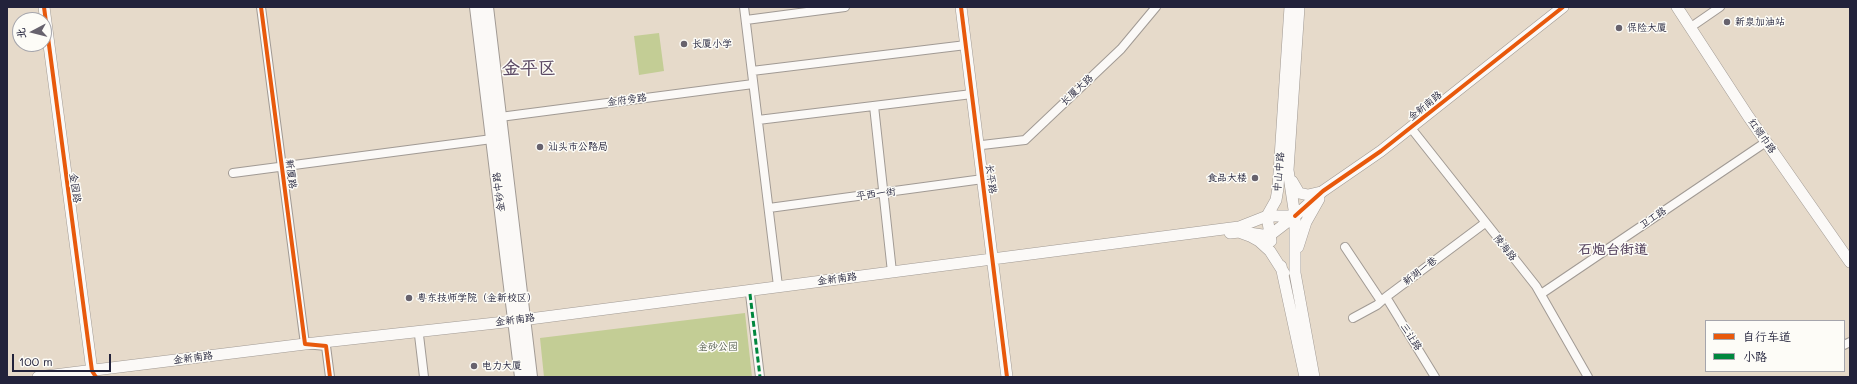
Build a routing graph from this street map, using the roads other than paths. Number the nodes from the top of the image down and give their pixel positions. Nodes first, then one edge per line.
1 (44, 7) edge
2 (261, 7) edge
3 (476, 7) edge
4 (487, 7) edge
5 (744, 7) edge
6 (845, 7) edge
7 (961, 7) edge
8 (965, 7) edge
9 (1156, 7) edge
10 (1290, 7) edge
11 (1299, 7) edge
12 (1564, 7) edge
13 (1677, 7) edge
14 (1720, 7) edge
15 (746, 20) junction
16 (1691, 27) junction
17 (966, 45) junction
18 (752, 71) junction
19 (753, 84) junction
20 (972, 94) junction
21 (874, 106) junction
22 (500, 117) junction
23 (758, 120) junction
24 (1411, 128) junction
25 (492, 139) junction
26 (1766, 142) junction
27 (982, 145) junction
28 (282, 167) junction
29 (1288, 170) junction
30 (233, 173) dead end
31 (983, 179) junction
32 (1278, 188) junction
33 (1323, 191) junction
34 (883, 193) junction
35 (769, 208) junction
36 (1267, 216) junction
37 (1295, 216) junction
38 (1485, 223) junction
39 (1239, 229) junction
40 (1269, 236) junction
41 (1345, 247) dead end
42 (995, 261) junction
43 (1850, 262) edge
44 (892, 272) junction
45 (1289, 273) junction
46 (778, 286) junction
47 (750, 294) junction
48 (1541, 294) junction
49 (1384, 299) junction
50 (1353, 318) dead end
51 (519, 322) junction
52 (419, 335) junction
53 (305, 344) junction
54 (326, 346) junction
55 (94, 374) edge
56 (38, 377) edge
57 (78, 377) edge
58 (330, 377) edge
59 (424, 377) edge
60 (522, 377) edge
61 (531, 377) edge
62 (760, 377) edge
63 (1008, 377) edge
64 (1305, 377) edge
65 (1314, 377) edge
66 (1435, 377) edge
67 (1588, 377) edge

1 - 55 main road, 金园路
2 - 28 street, 新厦路
3 - 25 main road, 金砂中路
4 - 22 main road, 金砂中路
5 - 15 street
6 - 15 street
7 - 17 main road, 长平路
8 - 27 main road, 长平路
9 - 27 street, 长厦大路
10 - 32 main road, 中山中路
11 - 29 main road, 中山中路
12 - 24 main road, 金新南路
13 - 16 main road, 红领巾路
14 - 16 street
15 - 18 street
16 - 26 main road, 红领巾路
17 - 18 street
17 - 20 main road, 长平路
18 - 19 street
19 - 22 street, 金府旁路
19 - 23 street
20 - 21 street
20 - 31 main road, 长平路
21 - 23 street
21 - 34 street
22 - 51 main road, 金砂中路
23 - 35 street
24 - 33 main road, 金新南路
24 - 38 street, 陵海路
25 - 28 street
25 - 51 main road, 金砂中路
26 - 43 main road, 红领巾路
26 - 48 street, 卫工路
27 - 42 main road, 长平路
28 - 30 street
28 - 53 street, 新厦路
29 - 33 main road
29 - 37 main road, 中山中路
31 - 34 street, 平西一街
31 - 42 main road, 长平路
32 - 36 main road, 中山中路
32 - 39 main road
33 - 37 main road, 金新南路
33 - 45 main road
34 - 35 street, 平西一街
34 - 44 street
35 - 46 street
36 - 37 main road, 金新南路
36 - 39 main road, 金新南路
36 - 40 main road, 中山中路
37 - 40 main road
37 - 45 main road, 中山中路
38 - 48 street, 陵海路
38 - 49 street, 新湖一巷
39 - 40 main road
39 - 42 main road, 金新南路
39 - 45 main road
40 - 45 main road, 中山中路
41 - 49 street, 三让路
42 - 44 main road, 金新南路
42 - 47 main road, 金新南路
42 - 63 main road, 长平路
44 - 46 main road, 金新南路
45 - 64 main road, 中山中路
45 - 65 main road, 中山中路
46 - 51 main road, 金新南路
47 - 51 main road, 金新南路
47 - 62 street
48 - 67 street, 陵海路
49 - 50 street, 新湖一巷
49 - 66 street, 三让路
51 - 52 main road, 金新南路
51 - 53 main road, 金新南路
51 - 60 main road, 金砂中路
51 - 61 main road, 金砂中路
52 - 54 main road, 金新南路
52 - 59 street
53 - 54 street
53 - 55 main road, 金新南路
54 - 55 main road, 金新南路
54 - 58 street
55 - 56 main road, 金新南路
55 - 57 main road, 金新南路

